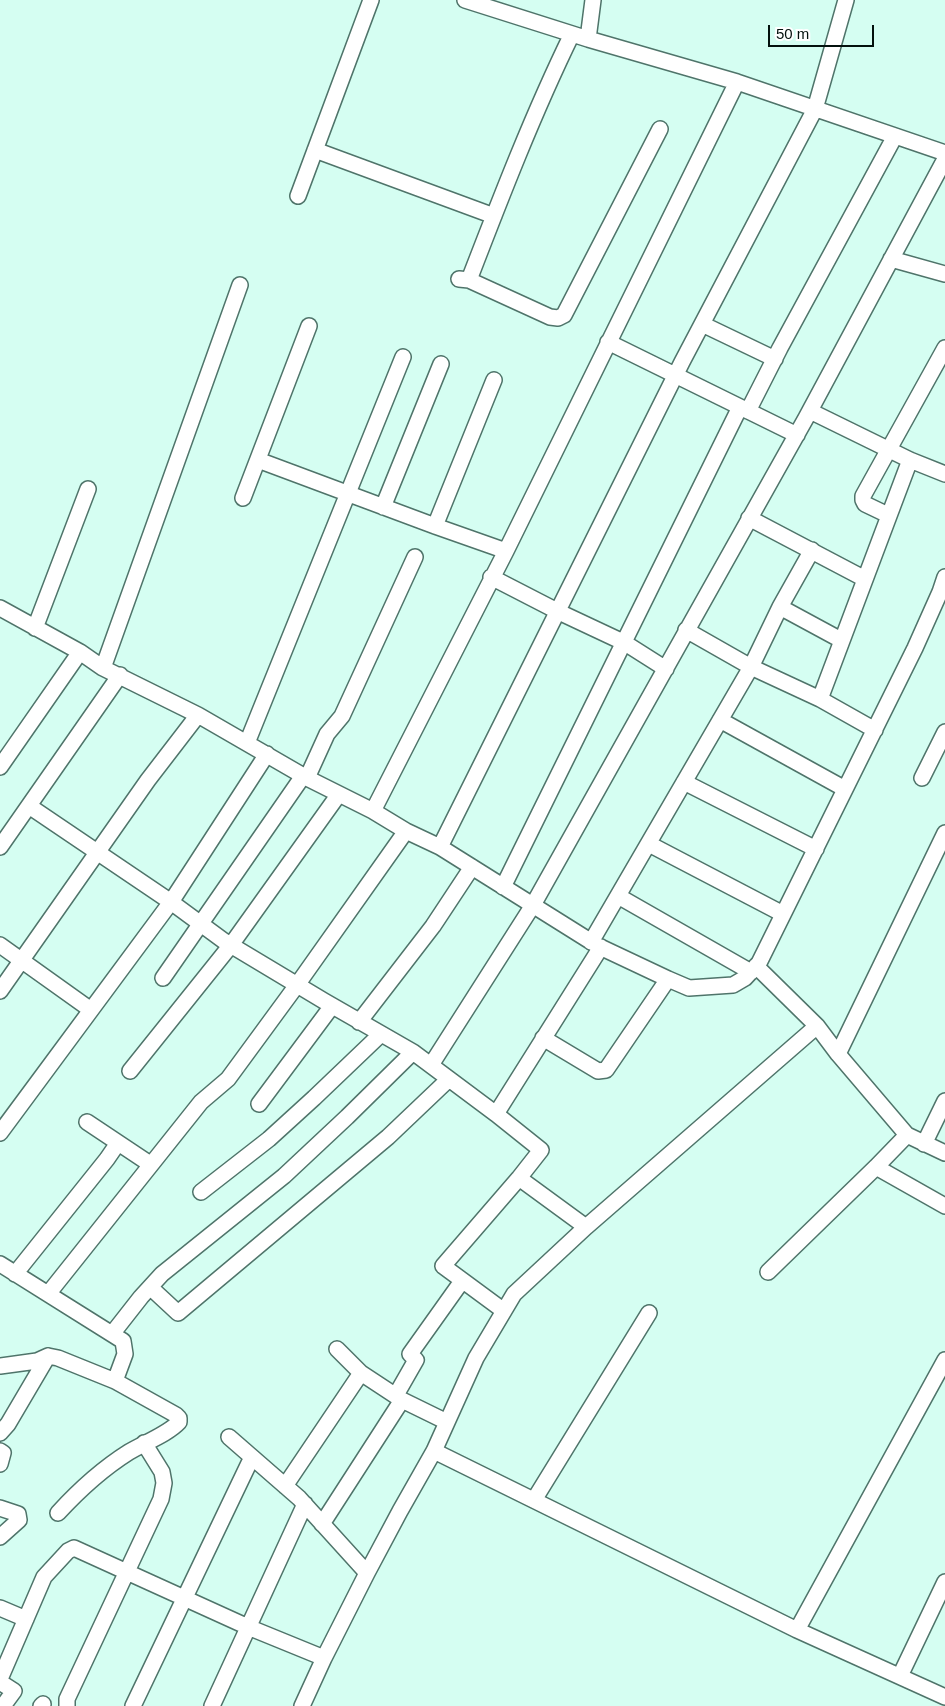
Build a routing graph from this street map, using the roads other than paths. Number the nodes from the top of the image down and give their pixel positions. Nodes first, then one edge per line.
1 (371, 0) edge
2 (465, 0) edge
3 (594, 0) edge
4 (846, 0) edge
5 (572, 34) junction
6 (588, 39) junction
7 (737, 82) junction
8 (815, 109) junction
9 (660, 129) dead end
10 (895, 136) junction
11 (315, 150) junction
12 (945, 152) edge
13 (945, 159) edge
14 (298, 196) dead end
15 (494, 216) junction
16 (892, 259) junction
17 (945, 274) edge
18 (240, 285) dead end
19 (702, 324) junction
20 (309, 326) dead end
21 (608, 342) junction
22 (945, 348) edge
23 (403, 357) dead end
24 (775, 359) junction
25 (441, 364) dead end
26 (675, 375) junction
27 (494, 380) dead end
28 (744, 409) junction
29 (810, 412) junction
30 (797, 435) junction
31 (888, 449) junction
32 (258, 460) junction
33 (910, 460) junction
34 (945, 474) edge
35 (88, 489) dead end
36 (348, 494) junction
37 (243, 498) dead end
38 (383, 507) junction
39 (888, 515) junction
40 (750, 518) junction
41 (435, 526) junction
42 (812, 550) junction
43 (506, 551) junction
44 (415, 557) dead end
45 (491, 577) junction
46 (945, 577) edge
47 (865, 579) junction
48 (943, 593) edge
49 (780, 607) junction
50 (0, 608) edge
51 (558, 612) junction
52 (35, 628) junction
53 (686, 630) junction
54 (841, 640) junction
55 (625, 643) junction
56 (80, 652) junction
57 (751, 666) junction
58 (103, 668) junction
59 (666, 669) junction
60 (120, 675) junction
61 (820, 699) junction
62 (198, 715) junction
63 (720, 720) junction
64 (875, 730) junction
65 (945, 732) edge
66 (247, 743) junction
67 (267, 754) junction
68 (0, 767) edge
69 (305, 777) junction
70 (922, 778) dead end
71 (684, 782) junction
72 (845, 789) junction
73 (339, 794) junction
74 (29, 806) junction
75 (373, 811) junction
76 (406, 831) junction
77 (945, 833) edge
78 (649, 844) junction
79 (0, 847) edge
80 (440, 847) junction
81 (816, 849) junction
82 (97, 852) junction
83 (472, 867) junction
84 (503, 887) junction
85 (618, 896) junction
86 (171, 902) junction
87 (532, 905) junction
88 (783, 914) junction
89 (201, 924) junction
90 (0, 945) edge
91 (231, 945) junction
92 (596, 945) junction
93 (22, 960) junction
94 (754, 969) junction
95 (163, 978) dead end
96 (668, 979) junction
97 (297, 985) junction
98 (0, 991) edge
99 (332, 1006) junction
100 (91, 1010) junction
101 (359, 1022) junction
102 (817, 1026) junction
103 (381, 1034) junction
104 (543, 1038) junction
105 (413, 1052) junction
106 (838, 1054) junction
107 (431, 1065) junction
108 (130, 1071) dead end
109 (449, 1080) junction
110 (945, 1101) edge
111 (259, 1104) dead end
112 (496, 1114) junction
113 (87, 1122) dead end
114 (0, 1133) edge
115 (907, 1135) junction
116 (118, 1142) junction
117 (924, 1144) junction
118 (945, 1153) edge
119 (150, 1164) junction
120 (876, 1167) junction
121 (519, 1178) junction
122 (201, 1192) dead end
123 (945, 1206) edge
124 (586, 1227) junction
125 (0, 1264) edge
126 (768, 1272) dead end
127 (15, 1274) junction
128 (462, 1280) junction
129 (150, 1287) junction
130 (48, 1294) junction
131 (504, 1311) junction
132 (649, 1313) dead end
133 (112, 1334) junction
134 (337, 1349) dead end
135 (48, 1356) junction
136 (945, 1360) edge
137 (0, 1366) edge
138 (361, 1373) junction
139 (115, 1381) junction
140 (399, 1397) junction
141 (447, 1422) junction
142 (0, 1433) edge
143 (229, 1437) dead end
144 (144, 1443) junction
145 (0, 1451) edge
146 (434, 1451) junction
147 (252, 1457) junction
148 (0, 1464) edge
149 (285, 1486) junction
150 (534, 1500) junction
151 (305, 1504) junction
152 (0, 1508) edge
153 (58, 1513) dead end
154 (322, 1524) junction
155 (0, 1536) edge
156 (127, 1572) junction
157 (367, 1573) junction
158 (945, 1582) edge
159 (184, 1598) junction
160 (0, 1608) edge
161 (26, 1619) junction
162 (248, 1627) junction
163 (797, 1630) junction
164 (324, 1658) junction
165 (900, 1676) junction
166 (0, 1681) edge
167 (945, 1697) edge
168 (3, 1706) edge
169 (68, 1706) edge
170 (134, 1706) edge
171 (212, 1706) edge
172 (302, 1706) edge

1 - 11 street
2 - 5 street
3 - 6 street
4 - 8 street
5 - 6 street
5 - 15 street
6 - 7 street
7 - 8 street
7 - 21 street
8 - 10 street
8 - 19 street
9 - 15 street
10 - 12 street
10 - 24 street
11 - 14 street
11 - 15 street
13 - 16 street
16 - 17 street
16 - 29 street
18 - 58 street
19 - 24 street
19 - 26 street
20 - 32 street
21 - 26 street
21 - 43 street
22 - 31 street
23 - 36 street
24 - 28 street
25 - 38 street
26 - 28 street
26 - 51 street
27 - 41 street
28 - 30 street
28 - 55 street
29 - 30 street
29 - 31 street
30 - 40 street
31 - 33 street
31 - 39 street
32 - 36 street
32 - 37 street
33 - 34 street
33 - 39 street
35 - 52 street
36 - 38 street
36 - 66 street
38 - 41 street
39 - 47 street
40 - 42 street
40 - 53 street
41 - 43 street
42 - 47 street
42 - 49 street
43 - 45 street
44 - 69 street
45 - 51 street
45 - 75 street
46 - 48 street
47 - 54 street
48 - 64 street
49 - 54 street
49 - 57 street
50 - 52 street
51 - 55 street
51 - 80 street
52 - 56 street
53 - 57 street
53 - 59 street
54 - 61 street
55 - 59 street
55 - 84 street
56 - 58 street
56 - 68 street
57 - 61 street
57 - 63 street
58 - 60 street
59 - 87 street
60 - 62 street
60 - 74 street
61 - 64 street
62 - 66 street
62 - 82 street
63 - 71 street
63 - 72 street
64 - 72 street
65 - 70 street
66 - 67 street
67 - 69 street
67 - 86 street
69 - 73 street
69 - 89 street
71 - 78 street
71 - 81 street
72 - 81 street
73 - 75 street
73 - 91 street
74 - 79 street
74 - 82 street
75 - 76 street
76 - 80 street
76 - 97 street
77 - 106 street
78 - 85 street
78 - 88 street
80 - 83 street
81 - 88 street
82 - 86 street
82 - 93 street
83 - 84 street
83 - 101 street
84 - 87 street
85 - 92 street
85 - 94 street
86 - 89 street
86 - 100 street
87 - 92 street
87 - 107 street
88 - 94 street
89 - 91 street
89 - 95 street
90 - 93 street
91 - 97 street
91 - 108 street
92 - 96 street
92 - 104 street
93 - 98 street
93 - 100 street
94 - 96 street
94 - 102 street
96 - 104 street
97 - 99 street
97 - 119 street
99 - 101 street
99 - 111 street
100 - 114 street
101 - 103 street
102 - 106 street
102 - 124 street
103 - 105 street
103 - 122 street
104 - 112 street
105 - 107 street
105 - 129 street
106 - 115 street
107 - 109 street
109 - 112 street
109 - 129 street
110 - 117 street
112 - 121 street
113 - 116 street
115 - 117 street
115 - 120 street
116 - 119 street
116 - 127 street
117 - 118 street
119 - 130 street
120 - 123 street
120 - 126 street
121 - 124 street
121 - 128 street
124 - 131 street
125 - 127 street
127 - 130 street
128 - 131 street
128 - 140 street
129 - 133 street
130 - 133 street
131 - 141 street
132 - 150 street
133 - 139 street
134 - 138 street
135 - 137 street
135 - 139 street
135 - 142 street
136 - 163 street
138 - 140 street
138 - 149 street
139 - 144 street
140 - 141 street
140 - 154 street
141 - 146 street
143 - 147 street
144 - 153 street
144 - 156 street
145 - 148 street
146 - 150 street
146 - 157 street
147 - 149 street
147 - 159 street
149 - 151 street
150 - 163 street
151 - 154 street
151 - 162 street
152 - 155 street
154 - 157 street
156 - 159 street
156 - 161 street
156 - 169 street
157 - 164 street
158 - 165 street
159 - 162 street
159 - 170 street
160 - 161 street
161 - 166 street
162 - 164 street
162 - 171 street
163 - 165 street
164 - 172 street
165 - 167 street
166 - 168 street

